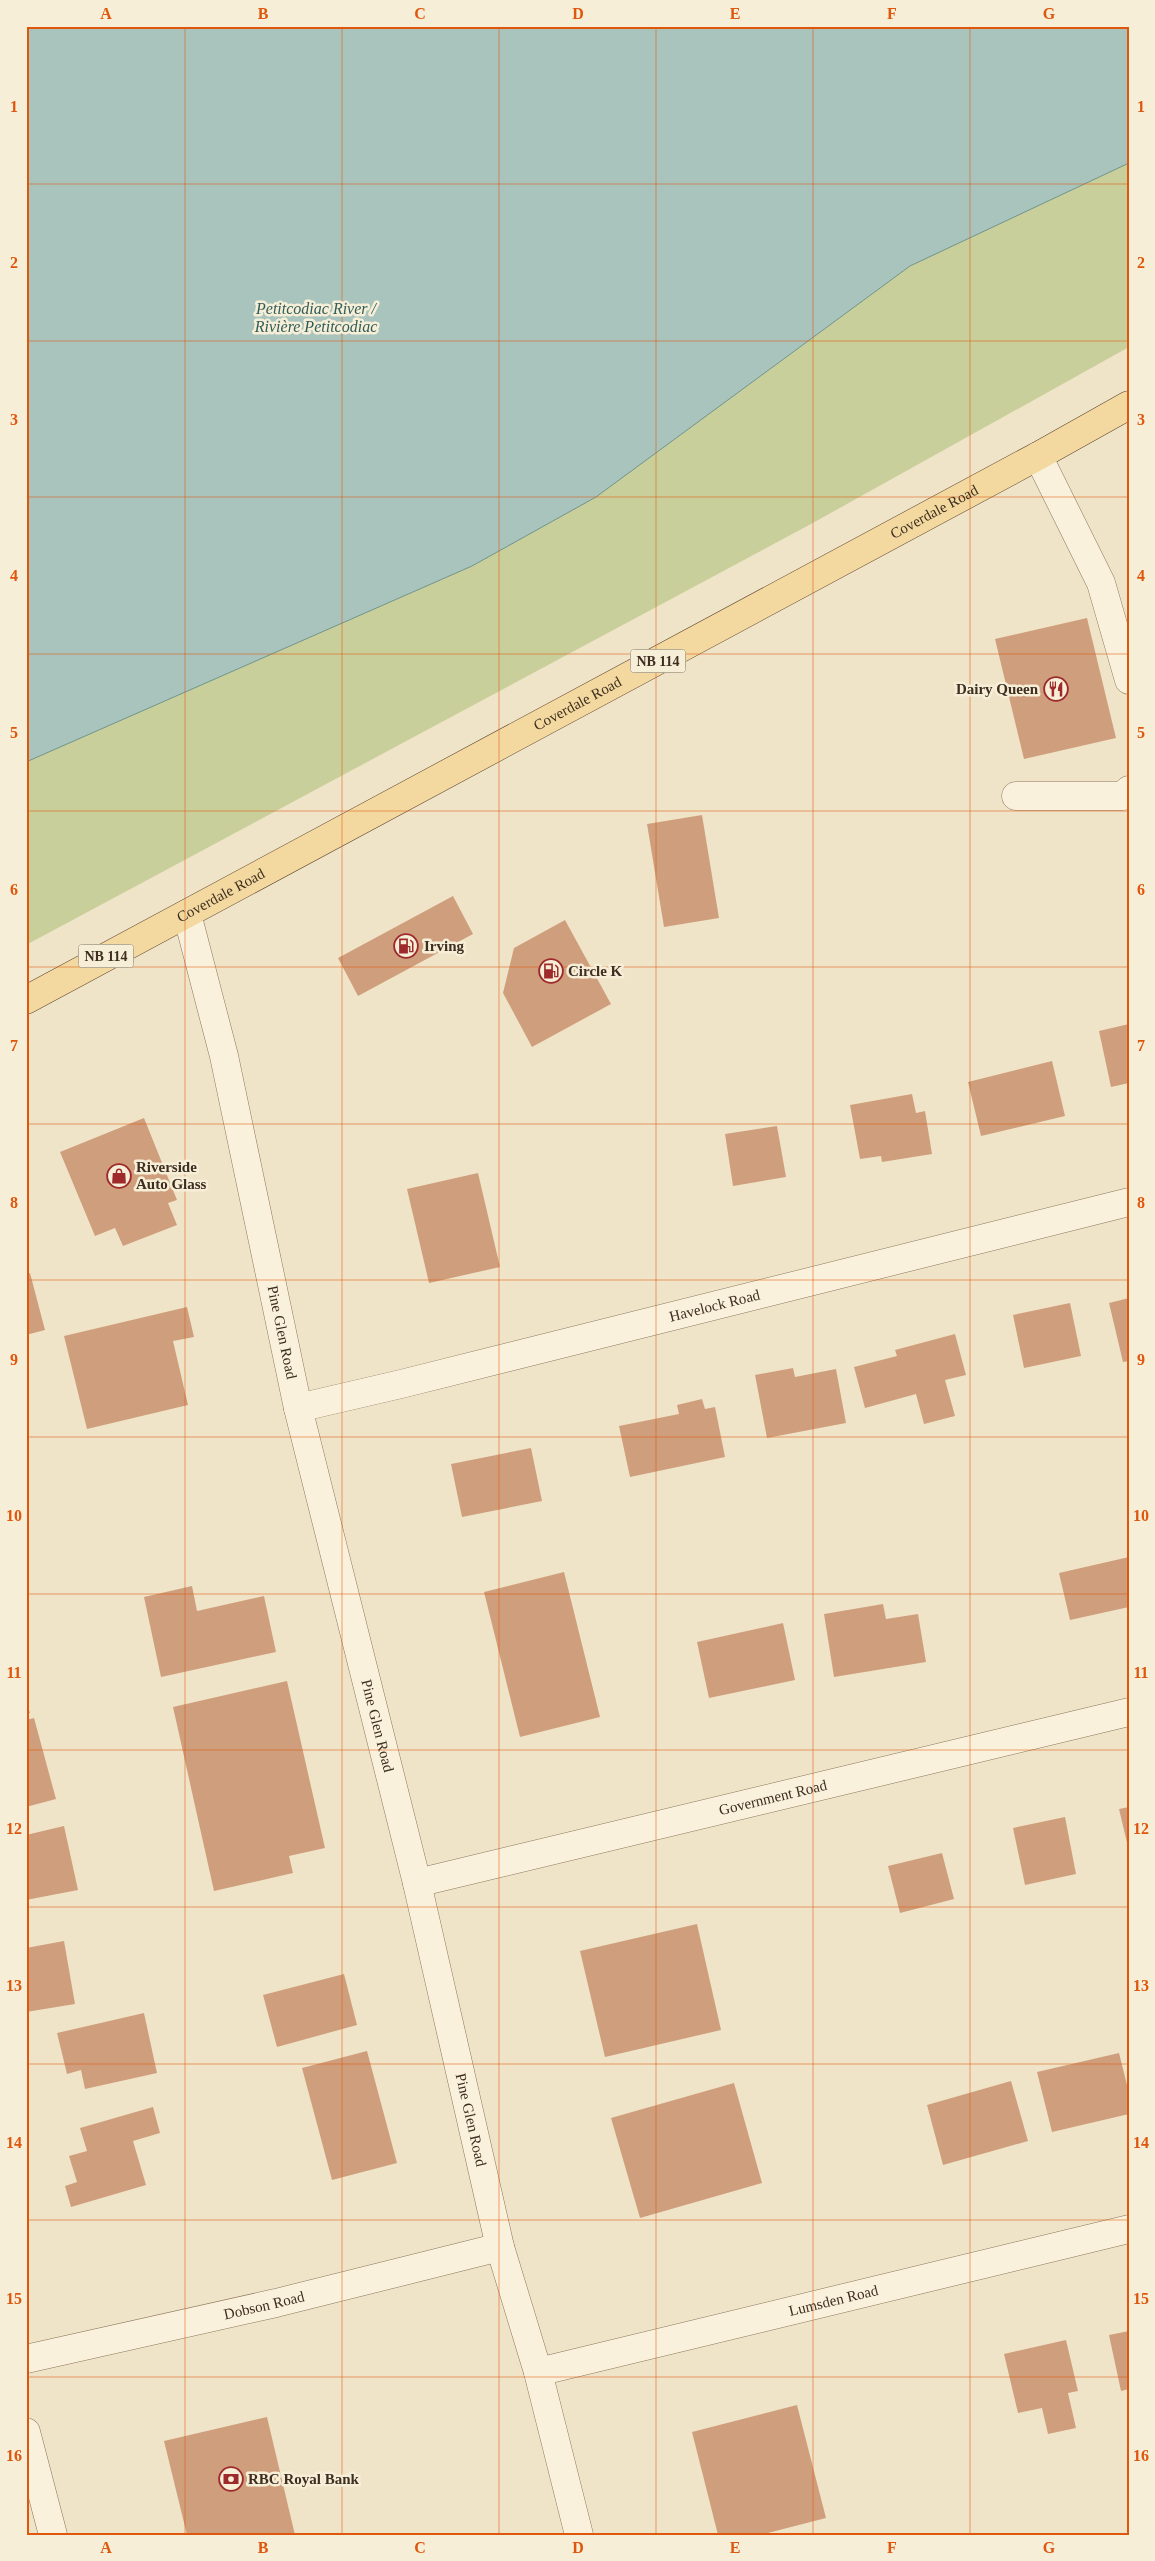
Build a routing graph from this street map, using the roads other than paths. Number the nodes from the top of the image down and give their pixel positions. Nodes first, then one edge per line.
1 (1129, 405) edge
2 (1038, 456) junction
3 (1129, 680) edge
4 (1129, 790) edge
5 (1016, 796) dead end
6 (187, 914) junction
7 (26, 1000) edge
8 (1129, 1202) edge
9 (298, 1408) junction
10 (1129, 1712) edge
11 (417, 1883) junction
12 (1129, 2230) edge
13 (500, 2247) junction
14 (26, 2359) edge
15 (538, 2372) junction
16 (26, 2432) edge
17 (52, 2535) edge
18 (579, 2535) edge

1 - 2 main road, Coverdale Road / NB 114
2 - 3 street
2 - 6 main road, Coverdale Road / NB 114
4 - 5 street
6 - 7 main road, Coverdale Road / NB 114
6 - 9 street, Pine Glen Road
8 - 9 street, Havelock Road
9 - 11 street, Pine Glen Road
10 - 11 street, Government Road
11 - 13 street, Pine Glen Road
12 - 15 street, Lumsden Road
13 - 14 street, Dobson Road
13 - 15 street, Pine Glen Road
15 - 18 street, Pine Glen Road
16 - 17 street

